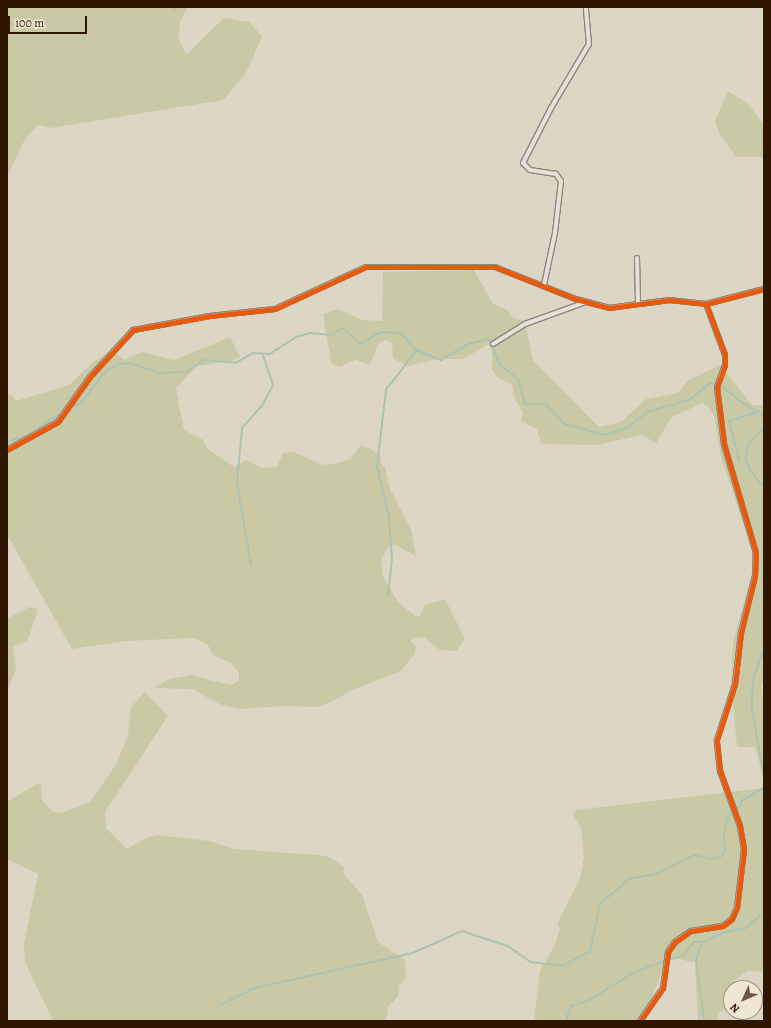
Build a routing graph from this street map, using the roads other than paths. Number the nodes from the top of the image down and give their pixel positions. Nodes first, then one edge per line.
1 (586, 7) edge
2 (637, 258) dead end
3 (544, 285) junction
4 (764, 289) edge
5 (586, 302) junction
6 (638, 303) junction
7 (706, 304) junction
8 (492, 344) dead end
9 (7, 450) edge
10 (640, 1021) edge

1 - 3 street
2 - 6 street
3 - 5 street
3 - 9 street
4 - 7 street
5 - 6 street
5 - 8 street
6 - 7 street
7 - 10 street

